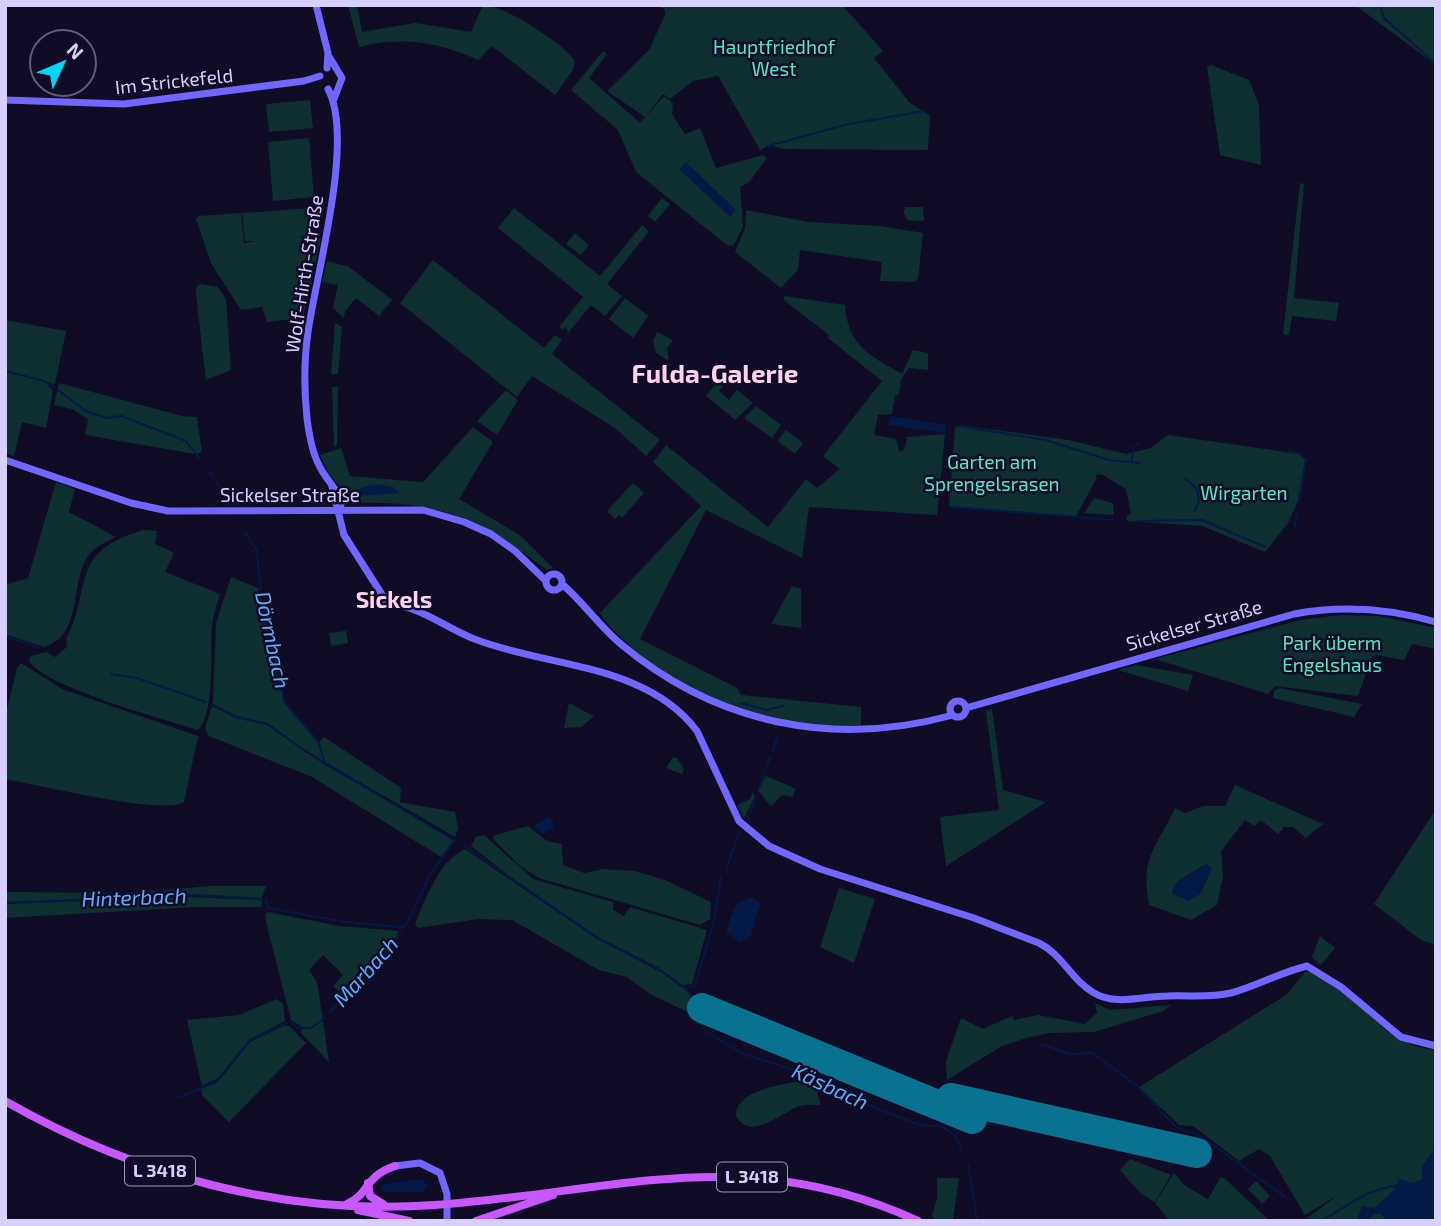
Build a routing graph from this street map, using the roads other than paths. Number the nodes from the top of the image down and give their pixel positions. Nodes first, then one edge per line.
1 (316, 5) edge
2 (330, 67) junction
3 (320, 79) junction
4 (337, 87) junction
5 (328, 89) junction
6 (5, 100) edge
7 (334, 103) junction
8 (5, 460) edge
9 (332, 487) junction
10 (342, 500) junction
11 (356, 511) junction
12 (339, 512) junction
13 (549, 578) junction
14 (561, 586) junction
15 (1436, 622) edge
16 (966, 708) junction
17 (951, 711) junction
18 (1436, 1046) edge
19 (5, 1101) edge
20 (395, 1166) joint
21 (369, 1181) junction
22 (581, 1188) junction
23 (327, 1204) junction
24 (343, 1205) junction
25 (396, 1207) junction
26 (447, 1220) edge
27 (409, 1221) edge
28 (476, 1221) edge
29 (918, 1221) edge

1 - 2 street
2 - 3 street
2 - 4 street, Wolf-Hirth-Straße
3 - 5 street
3 - 6 street, Im Strickefeld
4 - 5 street
4 - 7 street, Wolf-Hirth-Straße
5 - 7 street, Wolf-Hirth-Straße
7 - 9 street, Wolf-Hirth-Straße
8 - 12 street, Sickelser Straße
9 - 10 street, Wolf-Hirth-Straße
9 - 12 street, Wolf-Hirth-Straße
10 - 11 street, Wolf-Hirth-Straße
10 - 12 street
11 - 12 street, Sickelser Straße
11 - 13 street, Sickelser Straße
12 - 18 street, Wolf-Hirth-Straße
13 - 14 street
13 - 14 street, Sickelser Straße
14 - 17 street
15 - 16 street, Sickelser Straße
16 - 17 street
16 - 17 street
19 - 23 main road, L 3418
20 - 21 main road
20 - 26 street
21 - 24 main road
21 - 25 main road
22 - 25 main road, L 3418
22 - 28 main road
22 - 29 main road, L 3418
23 - 24 main road, L 3418
23 - 27 main road
24 - 25 main road, L 3418

